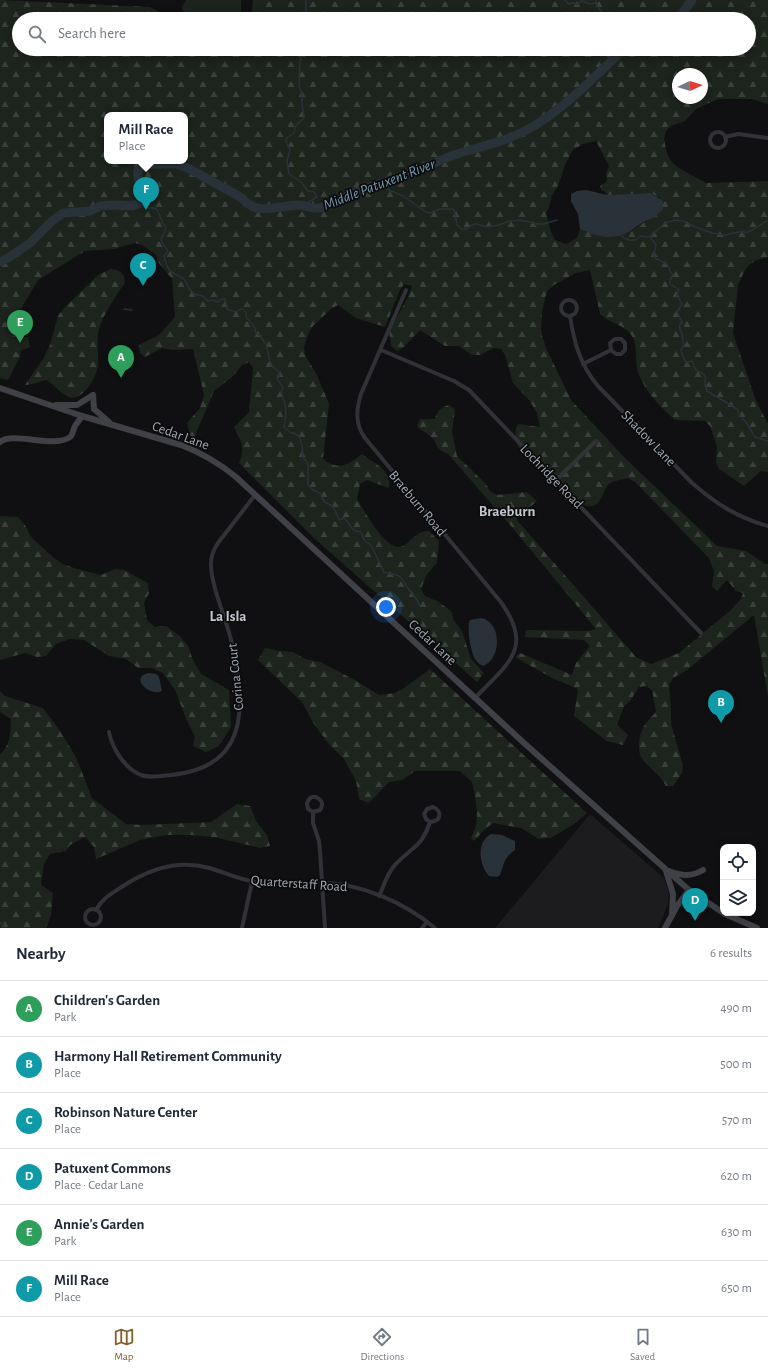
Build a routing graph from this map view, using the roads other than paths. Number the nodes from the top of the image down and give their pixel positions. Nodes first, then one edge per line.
1 (725, 137) dead end
2 (768, 138) edge
3 (406, 290) dead end
4 (570, 316) dead end
5 (381, 350) junction
6 (611, 350) dead end
7 (584, 364) junction
8 (0, 388) edge
9 (0, 392) edge
10 (26, 398) junction
11 (49, 405) junction
12 (82, 416) junction
13 (113, 425) junction
14 (596, 441) dead end
15 (0, 442) edge
16 (556, 480) junction
17 (255, 495) junction
18 (768, 526) edge
19 (701, 633) dead end
20 (475, 698) junction
21 (109, 732) dead end
22 (313, 812) dead end
23 (430, 822) dead end
24 (666, 869) junction
25 (703, 870) dead end
26 (252, 882) junction
27 (322, 883) junction
28 (689, 890) junction
29 (379, 896) junction
30 (96, 910) junction
31 (672, 914) junction
32 (428, 922) junction
33 (242, 928) edge
34 (324, 928) edge
35 (422, 928) edge
36 (435, 928) edge
37 (665, 928) edge
38 (757, 928) edge

1 - 2 street
3 - 5 street, Braeburn Road
4 - 7 street, Shadow Lane
5 - 16 street, Lochridge Road
5 - 20 street, Braeburn Road
6 - 7 street
7 - 18 street, Shadow Lane
8 - 10 main road, Cedar Lane
9 - 10 main road, Cedar Lane
10 - 11 main road, Cedar Lane
11 - 12 main road, Cedar Lane
11 - 13 main road
12 - 13 main road, Cedar Lane
12 - 15 main road
13 - 17 main road, Cedar Lane
14 - 16 street
16 - 19 street, Lochridge Road
17 - 20 main road, Cedar Lane
17 - 21 street, Corina Court
20 - 24 main road, Cedar Lane
22 - 27 street
23 - 29 street
24 - 25 main road
24 - 28 main road, Cedar Lane
24 - 31 main road
26 - 27 street, Quarterstaff Road
26 - 30 street, Quarterstaff Road
26 - 33 street
27 - 29 street, Quarterstaff Road
27 - 34 street
28 - 31 main road
28 - 38 main road, Cedar Lane
29 - 32 street, Quarterstaff Road
30 - 30 street, Quarterstaff Road
31 - 37 main road
32 - 35 street
32 - 36 street, Quarterstaff Road

